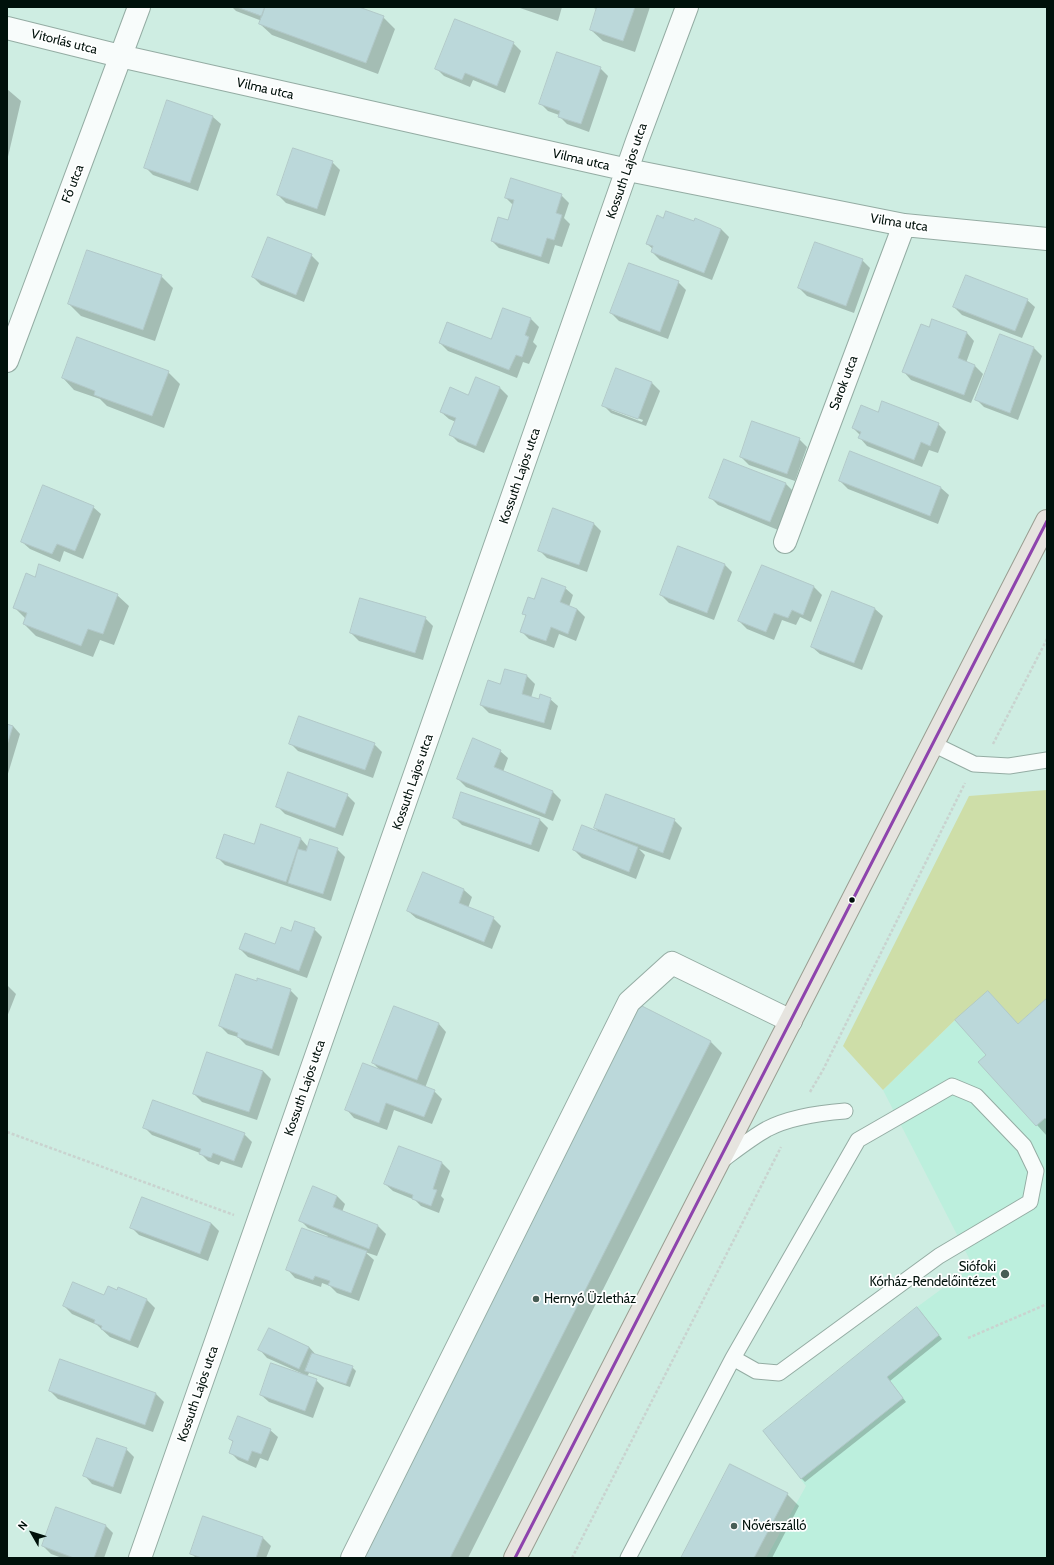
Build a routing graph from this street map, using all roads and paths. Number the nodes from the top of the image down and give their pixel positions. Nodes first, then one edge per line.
1 (139, 7) edge
2 (687, 7) edge
3 (7, 28) edge
4 (120, 56) junction
5 (628, 170) junction
6 (904, 225) junction
7 (1047, 239) edge
8 (7, 361) edge
9 (1047, 521) edge
10 (785, 542) dead end
11 (1047, 640) edge
12 (933, 744) junction
13 (1047, 760) edge
14 (974, 764) junction
15 (961, 790) dead end
16 (791, 1021) junction
17 (836, 1044) dead end
18 (845, 1112) dead end
19 (7, 1132) edge
20 (784, 1140) dead end
21 (718, 1162) junction
22 (257, 1224) junction
23 (1047, 1304) edge
24 (968, 1338) dead end
25 (733, 1358) junction
26 (140, 1558) edge
27 (352, 1558) edge
28 (515, 1558) edge
29 (572, 1558) edge
30 (628, 1558) edge

1 - 4 street, Fő utca
2 - 5 street, Kossuth Lajos utca
3 - 4 street, Vitorlás utca
4 - 5 street, Vilma utca
4 - 8 street, Fő utca
5 - 6 street, Vilma utca
5 - 22 street, Kossuth Lajos utca
6 - 7 street, Vilma utca
6 - 10 street, Sarok utca
9 - 12 main road
11 - 14 path
12 - 14 lane
12 - 16 main road
13 - 14 lane
15 - 17 path
16 - 21 main road
16 - 27 street
18 - 21 lane
19 - 22 path
20 - 29 path
21 - 28 main road
22 - 26 street, Kossuth Lajos utca
23 - 24 path
25 - 25 lane
25 - 30 lane

